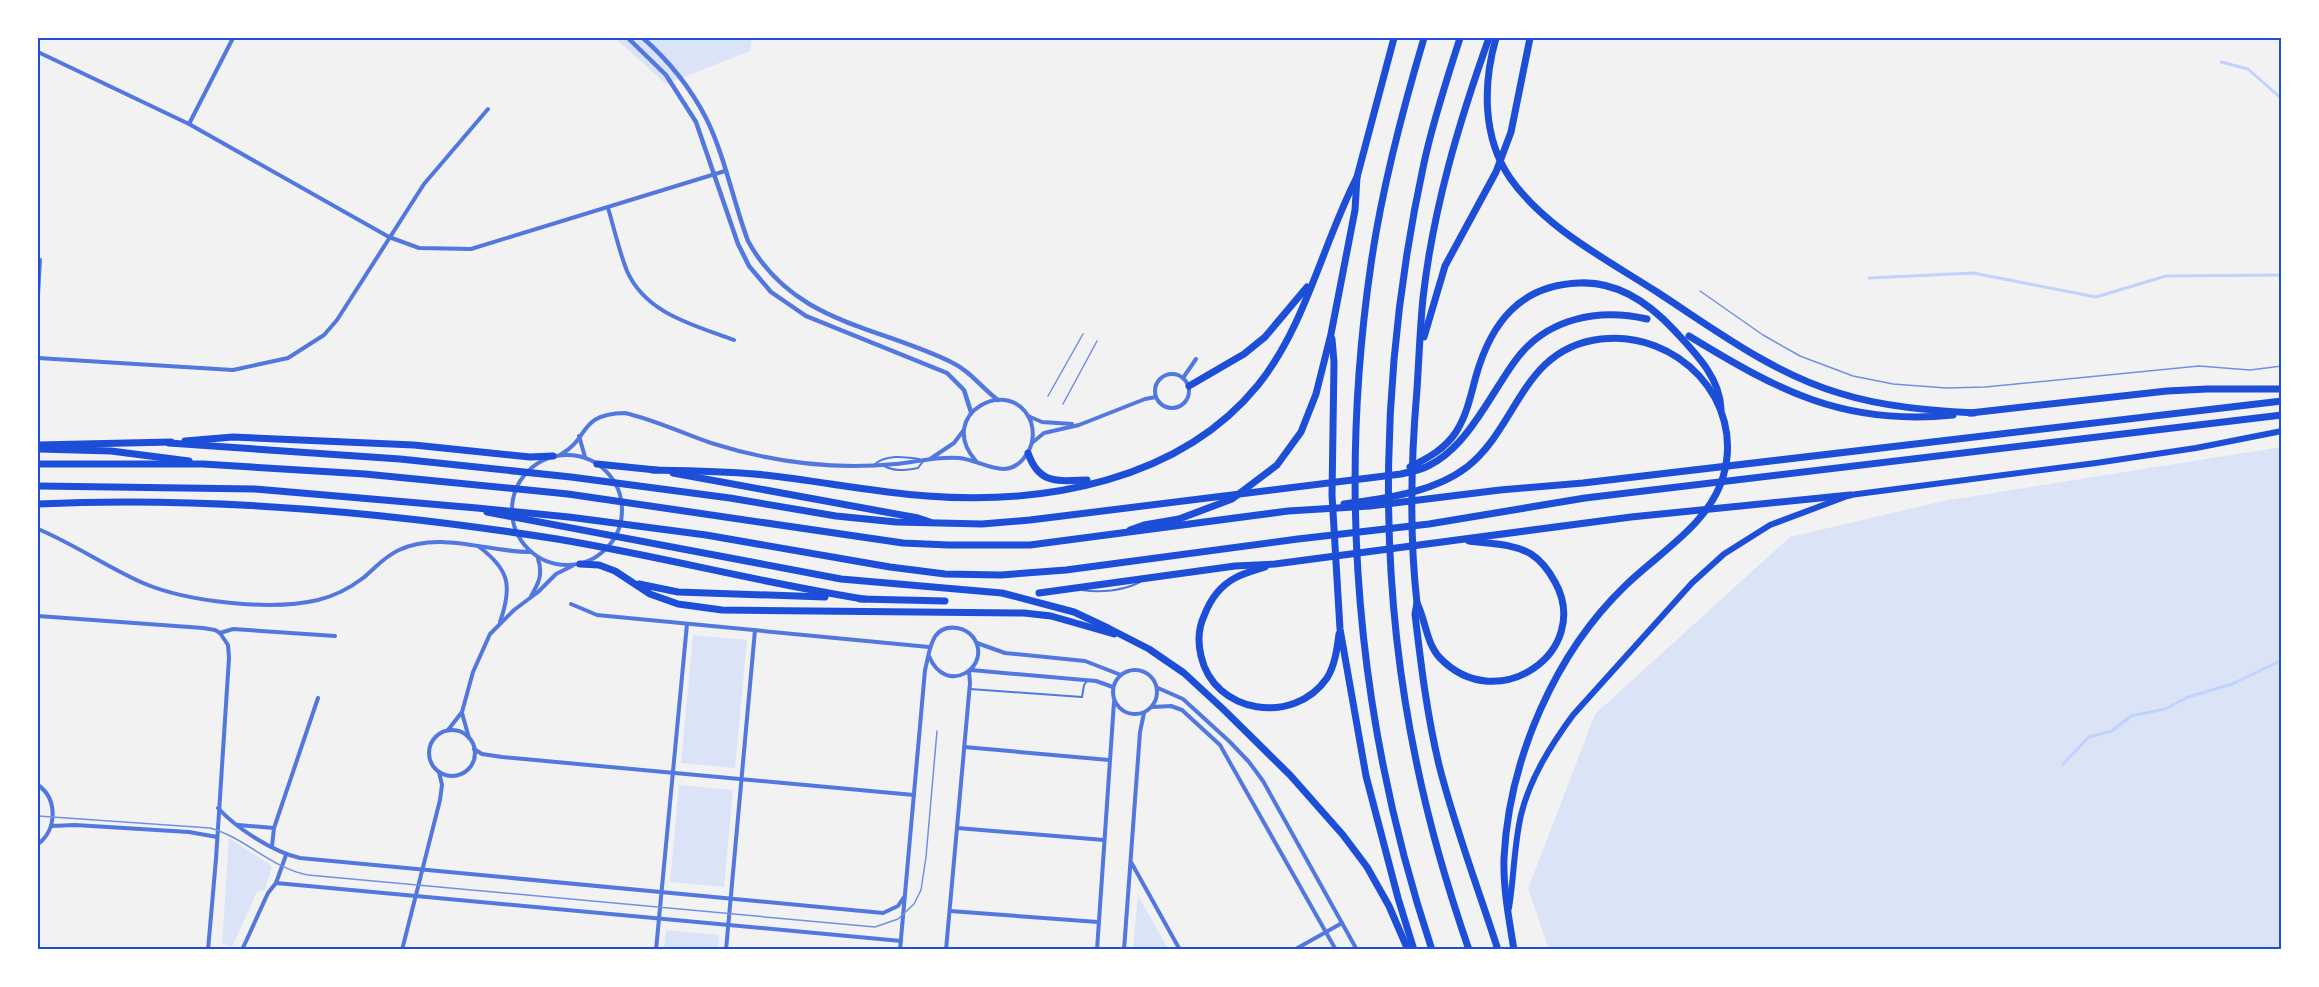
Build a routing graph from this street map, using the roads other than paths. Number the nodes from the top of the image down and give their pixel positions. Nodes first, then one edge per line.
1 (233, 38) edge
2 (628, 38) edge
3 (643, 38) edge
4 (1394, 38) edge
5 (1424, 38) edge
6 (1460, 38) edge
7 (1489, 38) edge
8 (1496, 38) edge
9 (1530, 38) edge
10 (38, 52) edge
11 (488, 109) dead end
12 (189, 124) junction
13 (725, 171) junction
14 (715, 174) junction
15 (1357, 177) junction
16 (608, 207) junction
17 (389, 237) junction
18 (40, 260) dead end
19 (1312, 281) junction
20 (38, 295) edge
21 (1647, 319) dead end
22 (1331, 334) junction
23 (1689, 336) dead end
24 (734, 340) dead end
25 (1419, 354) junction
26 (38, 358) edge
27 (1196, 359) dead end
28 (1183, 378) junction
29 (1189, 386) junction
30 (2282, 389) edge
31 (1156, 397) junction
32 (998, 399) junction
33 (2282, 401) edge
34 (1722, 411) junction
35 (971, 412) junction
36 (1974, 413) junction
37 (2282, 415) edge
38 (1028, 416) junction
39 (1078, 424) junction
40 (963, 430) junction
41 (2282, 431) edge
42 (579, 436) junction
43 (1032, 442) junction
44 (169, 443) junction
45 (38, 447) edge
46 (1028, 453) junction
47 (557, 456) junction
48 (585, 458) junction
49 (927, 460) junction
50 (976, 461) junction
51 (38, 464) edge
52 (203, 464) junction
53 (597, 464) junction
54 (873, 465) junction
55 (882, 465) junction
56 (652, 470) junction
57 (1366, 478) junction
58 (1104, 480) junction
59 (38, 486) edge
60 (1850, 495) junction
61 (38, 504) edge
62 (477, 508) junction
63 (1288, 511) junction
64 (938, 525) junction
65 (38, 529) edge
66 (1116, 535) junction
67 (1461, 539) junction
68 (477, 546) junction
69 (530, 552) junction
70 (538, 558) junction
71 (1275, 564) junction
72 (576, 565) junction
73 (631, 581) junction
74 (1039, 593) dead end
75 (530, 599) junction
76 (864, 600) junction
77 (945, 601) dead end
78 (1417, 603) junction
79 (571, 604) dead end
80 (38, 616) edge
81 (500, 623) junction
82 (687, 624) junction
83 (1340, 629) junction
84 (755, 630) junction
85 (220, 633) junction
86 (335, 636) dead end
87 (1123, 637) junction
88 (977, 643) junction
89 (929, 647) junction
90 (929, 656) junction
91 (970, 670) junction
92 (1121, 675) junction
93 (1088, 680) junction
94 (1113, 687) junction
95 (1158, 688) junction
96 (970, 689) junction
97 (318, 698) dead end
98 (1114, 702) junction
99 (1153, 707) junction
100 (462, 712) junction
101 (1144, 713) junction
102 (448, 730) junction
103 (469, 738) junction
104 (964, 747) junction
105 (474, 749) junction
106 (1109, 760) junction
107 (439, 772) junction
108 (673, 773) junction
109 (742, 779) junction
110 (38, 785) edge
111 (914, 795) junction
112 (218, 808) junction
113 (237, 825) junction
114 (51, 826) junction
115 (274, 828) junction
116 (957, 828) junction
117 (217, 837) junction
118 (1104, 840) junction
119 (38, 844) edge
120 (272, 847) junction
121 (286, 855) junction
122 (1130, 861) junction
123 (422, 870) junction
124 (276, 883) junction
125 (662, 892) junction
126 (415, 897) junction
127 (904, 897) junction
128 (731, 898) junction
129 (1509, 908) junction
130 (950, 911) junction
131 (659, 919) junction
132 (1098, 922) junction
133 (1341, 923) junction
134 (728, 926) junction
135 (1326, 932) junction
136 (901, 941) junction
137 (208, 950) edge
138 (242, 950) edge
139 (402, 950) edge
140 (656, 950) edge
141 (726, 950) edge
142 (900, 950) edge
143 (946, 950) edge
144 (1096, 950) edge
145 (1124, 950) edge
146 (1180, 950) edge
147 (1294, 950) edge
148 (1336, 950) edge
149 (1357, 950) edge
150 (1408, 950) edge
151 (1414, 950) edge
152 (1432, 950) edge
153 (1469, 950) edge
154 (1498, 950) edge
155 (1514, 950) edge

1 - 12 street
2 - 14 street
3 - 13 street
4 - 15 highway
5 - 152 highway
6 - 153 highway
7 - 25 highway
8 - 36 highway
9 - 25 highway
10 - 12 street
11 - 17 street
12 - 17 street
13 - 14 street
13 - 32 street
14 - 16 street
14 - 35 street
15 - 19 highway
15 - 22 highway
16 - 17 street
16 - 24 street
17 - 26 street
18 - 20 street
19 - 29 highway
19 - 58 highway
21 - 57 highway
22 - 66 highway
22 - 83 highway
23 - 36 highway
25 - 78 highway
27 - 28 street
28 - 29 street
28 - 31 street
29 - 31 street
30 - 36 highway
31 - 39 street
32 - 35 street
32 - 38 street
33 - 63 highway
34 - 57 highway
34 - 63 highway
34 - 129 highway
35 - 40 street
37 - 62 highway
38 - 39 street
38 - 43 street
39 - 43 street
40 - 49 street
40 - 50 street
41 - 60 highway
42 - 47 street
42 - 48 street
42 - 54 street
43 - 46 street
44 - 45 highway
44 - 47 highway
44 - 64 highway
45 - 52 highway
46 - 50 street
46 - 58 highway
47 - 48 street
47 - 69 street
48 - 53 street
49 - 50 street
49 - 54 lane
49 - 55 street
49 - 55 lane
51 - 52 highway
52 - 66 highway
53 - 56 highway
53 - 72 street
54 - 55 street
56 - 58 highway
56 - 64 highway
57 - 64 highway
59 - 62 highway
60 - 67 highway
60 - 129 highway
61 - 76 highway
62 - 87 highway
63 - 66 highway
65 - 68 street
67 - 71 highway
67 - 78 highway
68 - 69 street
68 - 81 street
69 - 70 street
70 - 72 street
70 - 75 street
71 - 74 highway
71 - 83 highway
72 - 73 highway
72 - 75 street
73 - 76 highway
73 - 87 highway
75 - 81 street
76 - 77 highway
78 - 154 highway
79 - 82 street
80 - 85 street
81 - 100 street
82 - 84 street
82 - 108 street
83 - 151 highway
84 - 89 street
84 - 109 street
85 - 86 street
85 - 112 street
87 - 150 highway
88 - 89 street
88 - 91 street
88 - 92 street
89 - 90 street
90 - 91 street
90 - 111 street
91 - 93 street
91 - 96 street
92 - 94 street
92 - 95 street
93 - 94 street
93 - 96 lane
94 - 98 street
95 - 99 street
95 - 133 street
96 - 104 street
97 - 115 street
98 - 101 street
98 - 106 street
99 - 101 street
99 - 135 street
100 - 102 street
100 - 103 street
101 - 122 street
102 - 103 street
102 - 107 street
103 - 105 street
104 - 106 street
104 - 116 street
105 - 107 street
105 - 108 street
106 - 118 street
107 - 123 street
108 - 109 street
108 - 125 street
109 - 111 street
109 - 128 street
110 - 114 street
111 - 127 street
112 - 113 street
112 - 117 street
113 - 115 street
113 - 120 street
114 - 117 street
114 - 119 street
115 - 120 street
116 - 118 street
116 - 130 street
117 - 137 street
118 - 132 street
120 - 121 street
121 - 123 street
121 - 124 street
122 - 145 street
122 - 146 street
123 - 125 street
123 - 126 street
124 - 126 street
124 - 138 street
125 - 128 street
125 - 131 street
126 - 131 street
126 - 139 street
127 - 128 street
127 - 136 street
128 - 134 street
129 - 155 highway
130 - 132 street
130 - 143 street
131 - 134 street
131 - 140 street
132 - 144 street
133 - 135 street
133 - 149 street
134 - 136 street
134 - 141 street
135 - 147 street
135 - 148 street
136 - 142 street

